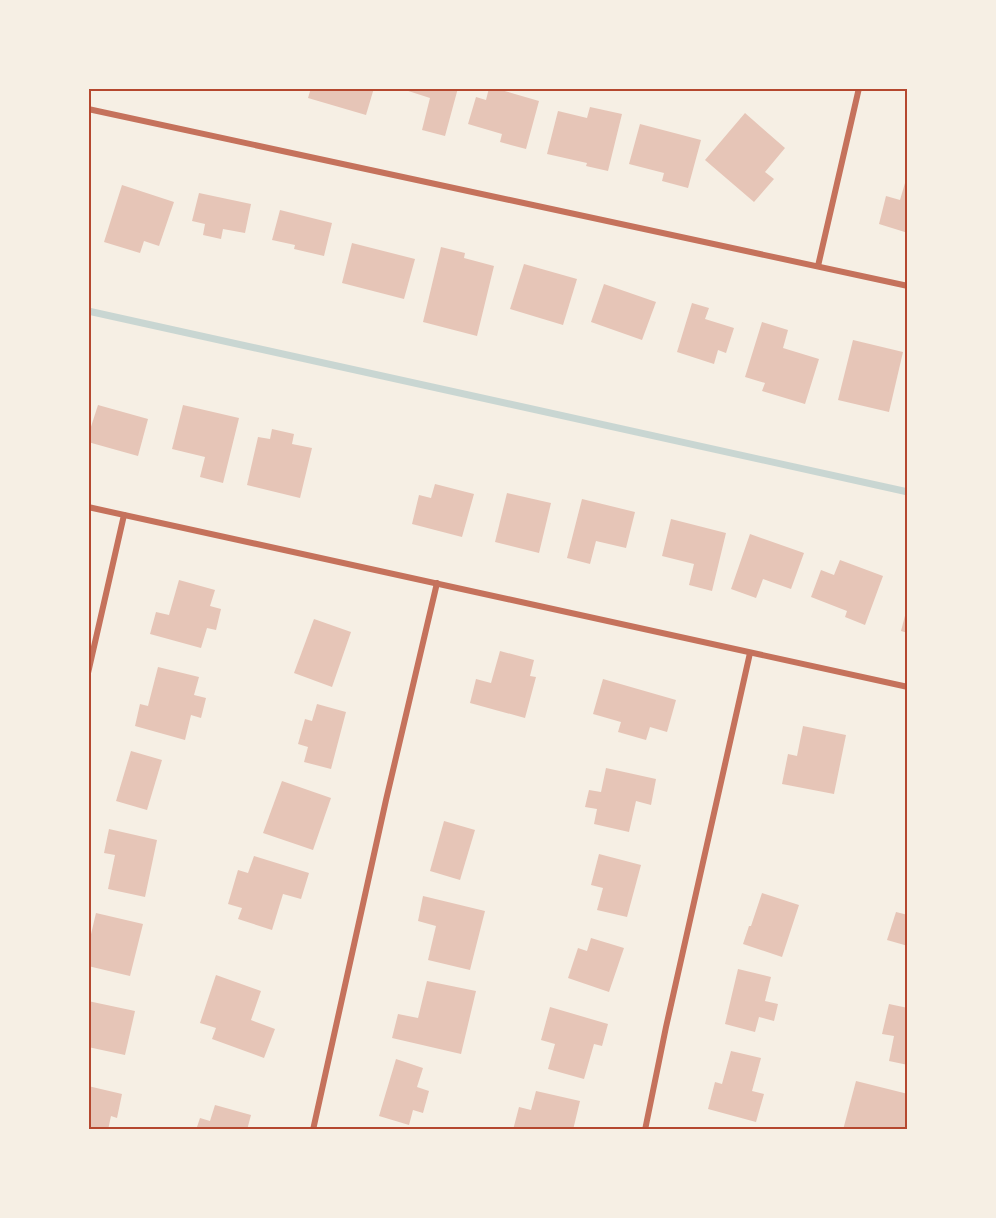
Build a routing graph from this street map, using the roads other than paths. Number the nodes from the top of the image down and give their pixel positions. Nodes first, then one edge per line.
1 (859, 88) edge
2 (88, 109) edge
3 (818, 266) junction
4 (908, 286) edge
5 (88, 507) edge
6 (124, 514) junction
7 (437, 583) junction
8 (750, 653) junction
9 (88, 673) edge
10 (908, 687) edge
11 (313, 1130) edge
12 (645, 1130) edge

1 - 3 street
2 - 3 street
3 - 4 street
5 - 6 street
6 - 7 street
6 - 9 street
7 - 8 street
7 - 11 street
8 - 10 street
8 - 12 street

